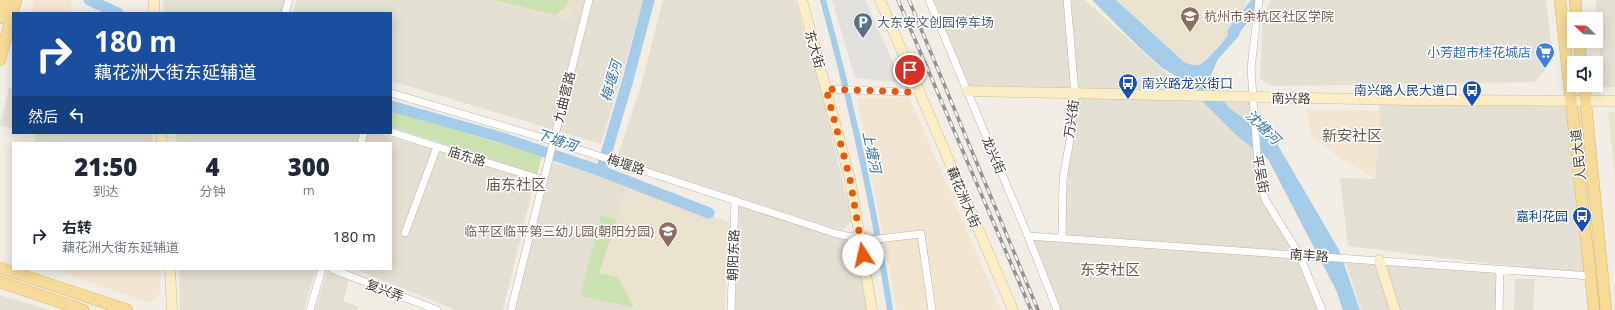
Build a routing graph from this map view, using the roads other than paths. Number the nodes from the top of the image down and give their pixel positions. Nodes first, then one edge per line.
1 (5, 0) edge
2 (16, 0) edge
3 (154, 0) edge
4 (289, 0) edge
5 (589, 0) edge
6 (802, 0) edge
7 (880, 0) edge
8 (929, 0) edge
9 (1067, 0) edge
10 (1259, 0) edge
11 (1560, 0) edge
12 (1575, 0) edge
13 (13, 12) edge
14 (154, 12) edge
15 (285, 12) edge
16 (1576, 12) edge
17 (12, 15) edge
18 (0, 18) edge
19 (0, 60) edge
20 (915, 86) junction
21 (826, 89) junction
22 (967, 91) junction
23 (1584, 92) edge
24 (392, 93) edge
25 (1075, 94) junction
26 (1254, 98) junction
27 (1585, 100) junction
28 (1572, 101) junction
29 (1615, 101) edge
30 (392, 132) edge
31 (553, 141) junction
32 (437, 147) junction
33 (544, 178) junction
34 (736, 200) junction
35 (405, 233) dead end
36 (1028, 236) junction
37 (1062, 238) junction
38 (862, 239) junction
39 (1299, 254) junction
40 (1378, 260) junction
41 (0, 268) edge
42 (170, 270) edge
43 (322, 270) edge
44 (335, 270) edge
45 (1500, 270) junction
46 (1591, 276) junction
47 (0, 282) edge
48 (83, 310) edge
49 (127, 310) edge
50 (172, 310) edge
51 (310, 310) edge
52 (437, 310) edge
53 (511, 310) edge
54 (730, 310) edge
55 (872, 310) edge
56 (932, 310) edge
57 (1008, 310) edge
58 (1013, 310) edge
59 (1057, 310) edge
60 (1322, 310) edge
61 (1395, 310) edge
62 (1499, 310) edge
63 (1594, 310) edge
64 (1606, 310) edge

1 - 18 main road
2 - 13 main road
3 - 14 street
4 - 15 street
5 - 31 street, 九曲营路
6 - 21 street, 东大街
7 - 20 street, 藕花洲大街
8 - 22 street, 龙兴街
9 - 25 street, 万兴街
10 - 26 street, 平吴街
11 - 28 main road, 人民大道
12 - 16 main road
17 - 19 main road
20 - 21 street
20 - 57 street, 藕花洲大街
20 - 58 street, 藕花洲大街
21 - 38 street, 东大街
22 - 25 street, 南兴路
22 - 36 street, 龙兴街
23 - 27 main road, 人民大道
24 - 31 street, 梅堰路
25 - 26 street, 南兴路
25 - 37 street, 万兴街
26 - 28 street, 南兴路
26 - 39 street, 平吴街
27 - 28 street, 南兴路
27 - 29 street, 南兴路
27 - 64 main road, 人民大道
28 - 46 main road, 人民大道
30 - 32 street, 庙东路
31 - 33 street, 九曲营路
31 - 34 street, 梅堰路
32 - 33 street, 庙东路
32 - 35 street
33 - 53 street, 九曲营路
34 - 38 street, 梅堰路
34 - 54 street, 朝阳东路
36 - 37 street, 南丰路
36 - 59 street, 龙兴街
37 - 39 street, 南丰路
38 - 55 street, 东大街
38 - 56 street, 梅堰路
39 - 40 street, 南丰路
39 - 60 street, 平吴街
40 - 45 street, 南丰路
40 - 61 street
41 - 49 main road
42 - 50 street
43 - 51 street
44 - 52 street, 复兴弄
45 - 46 street, 南丰路
45 - 62 street
46 - 63 main road, 人民大道
47 - 48 main road

